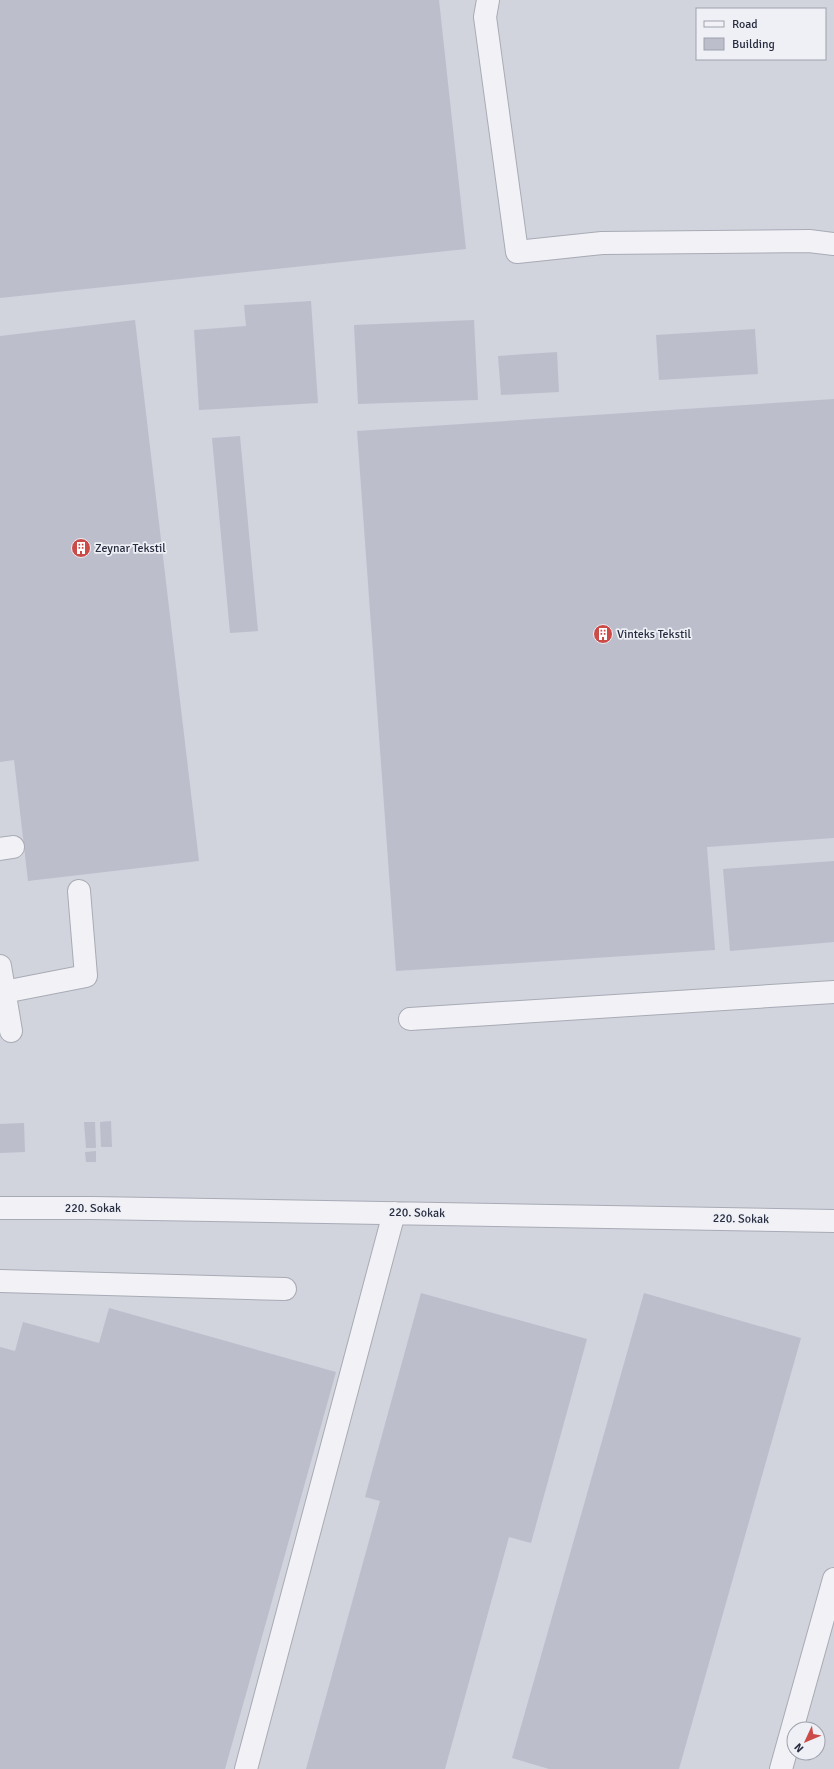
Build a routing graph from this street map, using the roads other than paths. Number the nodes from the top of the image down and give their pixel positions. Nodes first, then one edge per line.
1 (488, 0) edge
2 (834, 244) edge
3 (79, 891) dead end
4 (0, 966) edge
5 (4, 992) junction
6 (834, 992) edge
7 (410, 1020) dead end
8 (12, 1031) dead end
9 (0, 1208) edge
10 (394, 1213) junction
11 (834, 1221) edge
12 (0, 1282) edge
13 (285, 1288) dead end
14 (834, 1579) edge
15 (246, 1769) edge
16 (781, 1769) edge

1 - 2 street
3 - 5 street
4 - 5 street
5 - 8 street
6 - 7 street
9 - 10 street, 220. Sokak
10 - 11 street, 220. Sokak
10 - 15 street
12 - 13 street
14 - 16 street

